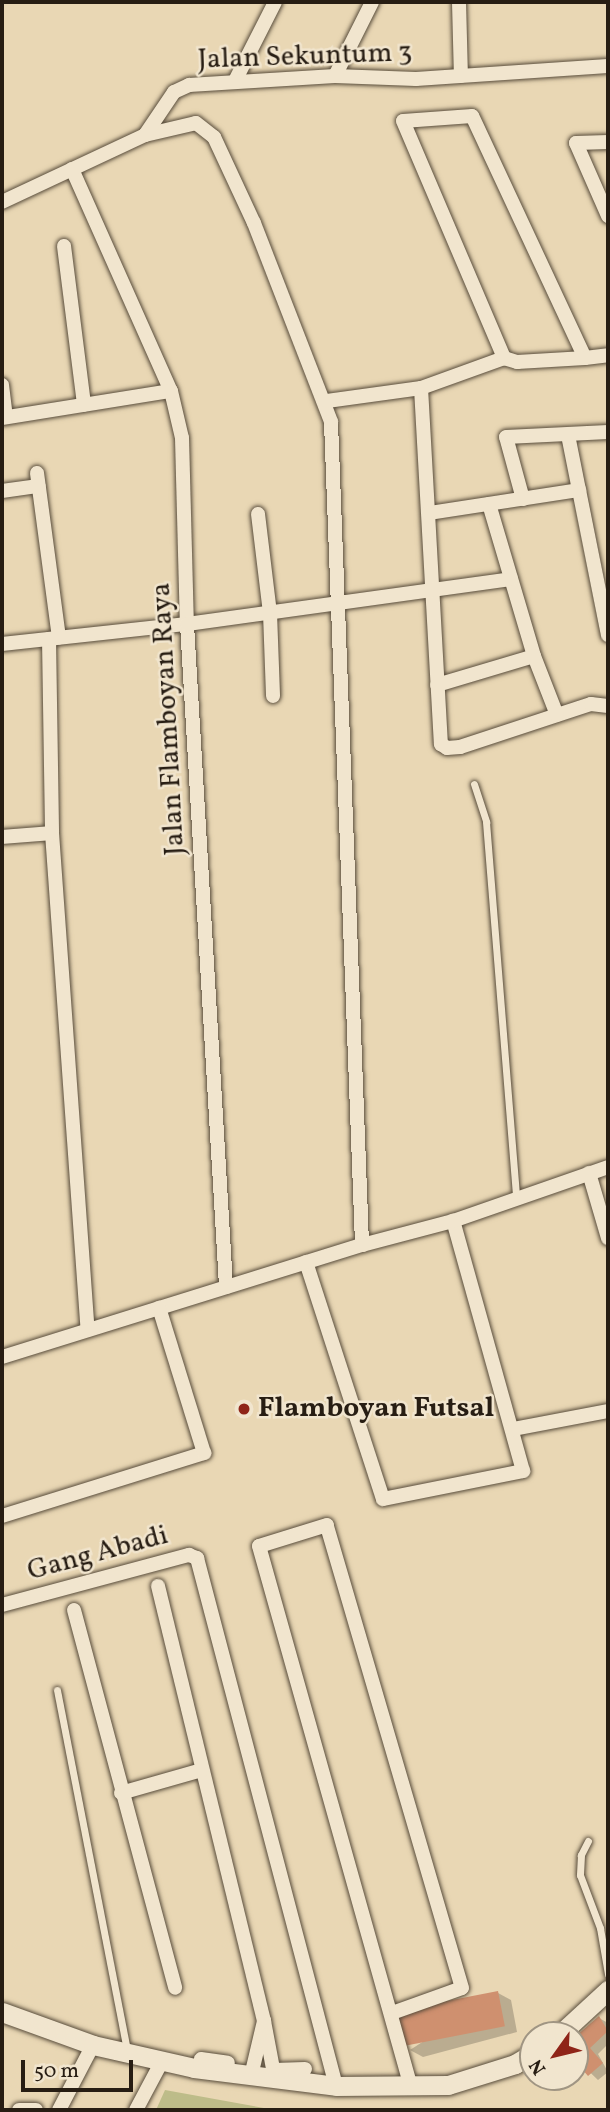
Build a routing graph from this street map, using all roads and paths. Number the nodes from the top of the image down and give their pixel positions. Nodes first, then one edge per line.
1 (275, 2) edge
2 (372, 2) edge
3 (459, 2) edge
4 (608, 66) edge
5 (335, 76) junction
6 (461, 76) junction
7 (236, 79) junction
8 (145, 135) junction
9 (608, 142) edge
10 (72, 169) junction
11 (2, 202) edge
12 (608, 216) edge
13 (64, 246) dead end
14 (608, 355) edge
15 (504, 358) junction
16 (585, 358) junction
17 (2, 385) edge
18 (421, 388) junction
19 (171, 391) junction
20 (327, 401) junction
21 (84, 405) junction
22 (4, 417) edge
23 (608, 432) edge
24 (568, 435) junction
25 (579, 490) junction
26 (2, 491) edge
27 (523, 499) junction
28 (489, 504) junction
29 (429, 513) junction
30 (258, 514) dead end
31 (511, 579) junction
32 (431, 589) junction
33 (337, 602) junction
34 (270, 613) junction
35 (187, 624) junction
36 (608, 635) edge
37 (54, 638) junction
38 (2, 644) edge
39 (534, 656) junction
40 (437, 685) junction
41 (273, 696) dead end
42 (608, 706) edge
43 (557, 715) junction
44 (474, 784) dead end
45 (52, 833) junction
46 (2, 837) edge
47 (608, 1167) edge
48 (589, 1173) junction
49 (516, 1196) junction
50 (453, 1221) junction
51 (608, 1238) edge
52 (362, 1245) junction
53 (306, 1262) junction
54 (226, 1287) junction
55 (159, 1308) junction
56 (88, 1330) junction
57 (2, 1357) edge
58 (608, 1411) edge
59 (513, 1430) junction
60 (2, 1517) edge
61 (158, 1586) dead end
62 (2, 1605) edge
63 (74, 1610) dead end
64 (57, 1690) dead end
65 (202, 1770) junction
66 (121, 1793) junction
67 (588, 1840) dead end
68 (175, 1988) dead end
69 (608, 1988) edge
70 (2, 2012) edge
71 (392, 2013) junction
72 (264, 2021) junction
73 (574, 2021) edge
74 (93, 2045) junction
75 (128, 2053) junction
76 (201, 2059) dead end
77 (519, 2059) edge
78 (162, 2061) junction
79 (305, 2070) dead end
80 (252, 2072) junction
81 (274, 2075) junction
82 (336, 2086) junction
83 (411, 2087) junction
84 (19, 2110) edge
85 (36, 2110) edge
86 (59, 2110) edge
87 (136, 2110) edge

1 - 7 street
2 - 5 street
3 - 6 street
4 - 6 street, Jalan Sekuntum 3
5 - 6 street, Jalan Sekuntum 3
5 - 7 street, Jalan Sekuntum 3
7 - 8 street, Jalan Sekuntum 3
8 - 10 street, Jalan Sekuntum 3
8 - 20 street
9 - 12 street
10 - 11 street, Jalan Sekuntum 3
10 - 19 street, Jalan Flamboyan Raya
13 - 21 street
14 - 16 street
15 - 16 street
15 - 16 street
15 - 18 street
17 - 22 street
18 - 20 street
18 - 29 street
19 - 21 street
19 - 35 street, Jalan Flamboyan Raya
20 - 33 street
21 - 22 street
23 - 24 street
24 - 25 street
24 - 27 street
25 - 27 street
25 - 36 street
26 - 37 street
27 - 28 street
28 - 29 street
28 - 31 street
29 - 32 street
30 - 34 street
31 - 32 street
31 - 39 street
32 - 33 street
32 - 40 street
33 - 34 street
33 - 52 street
34 - 35 street
34 - 41 street
35 - 37 street
35 - 54 street, Jalan Flamboyan Raya
37 - 38 street
37 - 45 street
39 - 40 street
39 - 43 street
40 - 43 street
42 - 43 street
44 - 49 lane
45 - 46 street
45 - 56 street
47 - 48 street
48 - 49 street
48 - 51 street
49 - 50 street
50 - 52 street
50 - 59 street
52 - 53 street
53 - 54 street
53 - 59 street
54 - 55 street
55 - 56 street
55 - 60 street
56 - 57 street
58 - 59 street
61 - 65 street
62 - 82 street, Gang Abadi
63 - 66 street
64 - 75 lane
65 - 66 street
65 - 72 street
66 - 68 street
67 - 69 lane
69 - 73 main road
70 - 74 main road
71 - 71 street
71 - 83 street
72 - 80 street
72 - 81 street
74 - 75 main road
74 - 86 street
75 - 78 main road
76 - 80 street
77 - 83 main road
78 - 80 main road
78 - 87 street
79 - 81 street
80 - 81 main road
81 - 82 main road
82 - 83 main road
84 - 85 street

